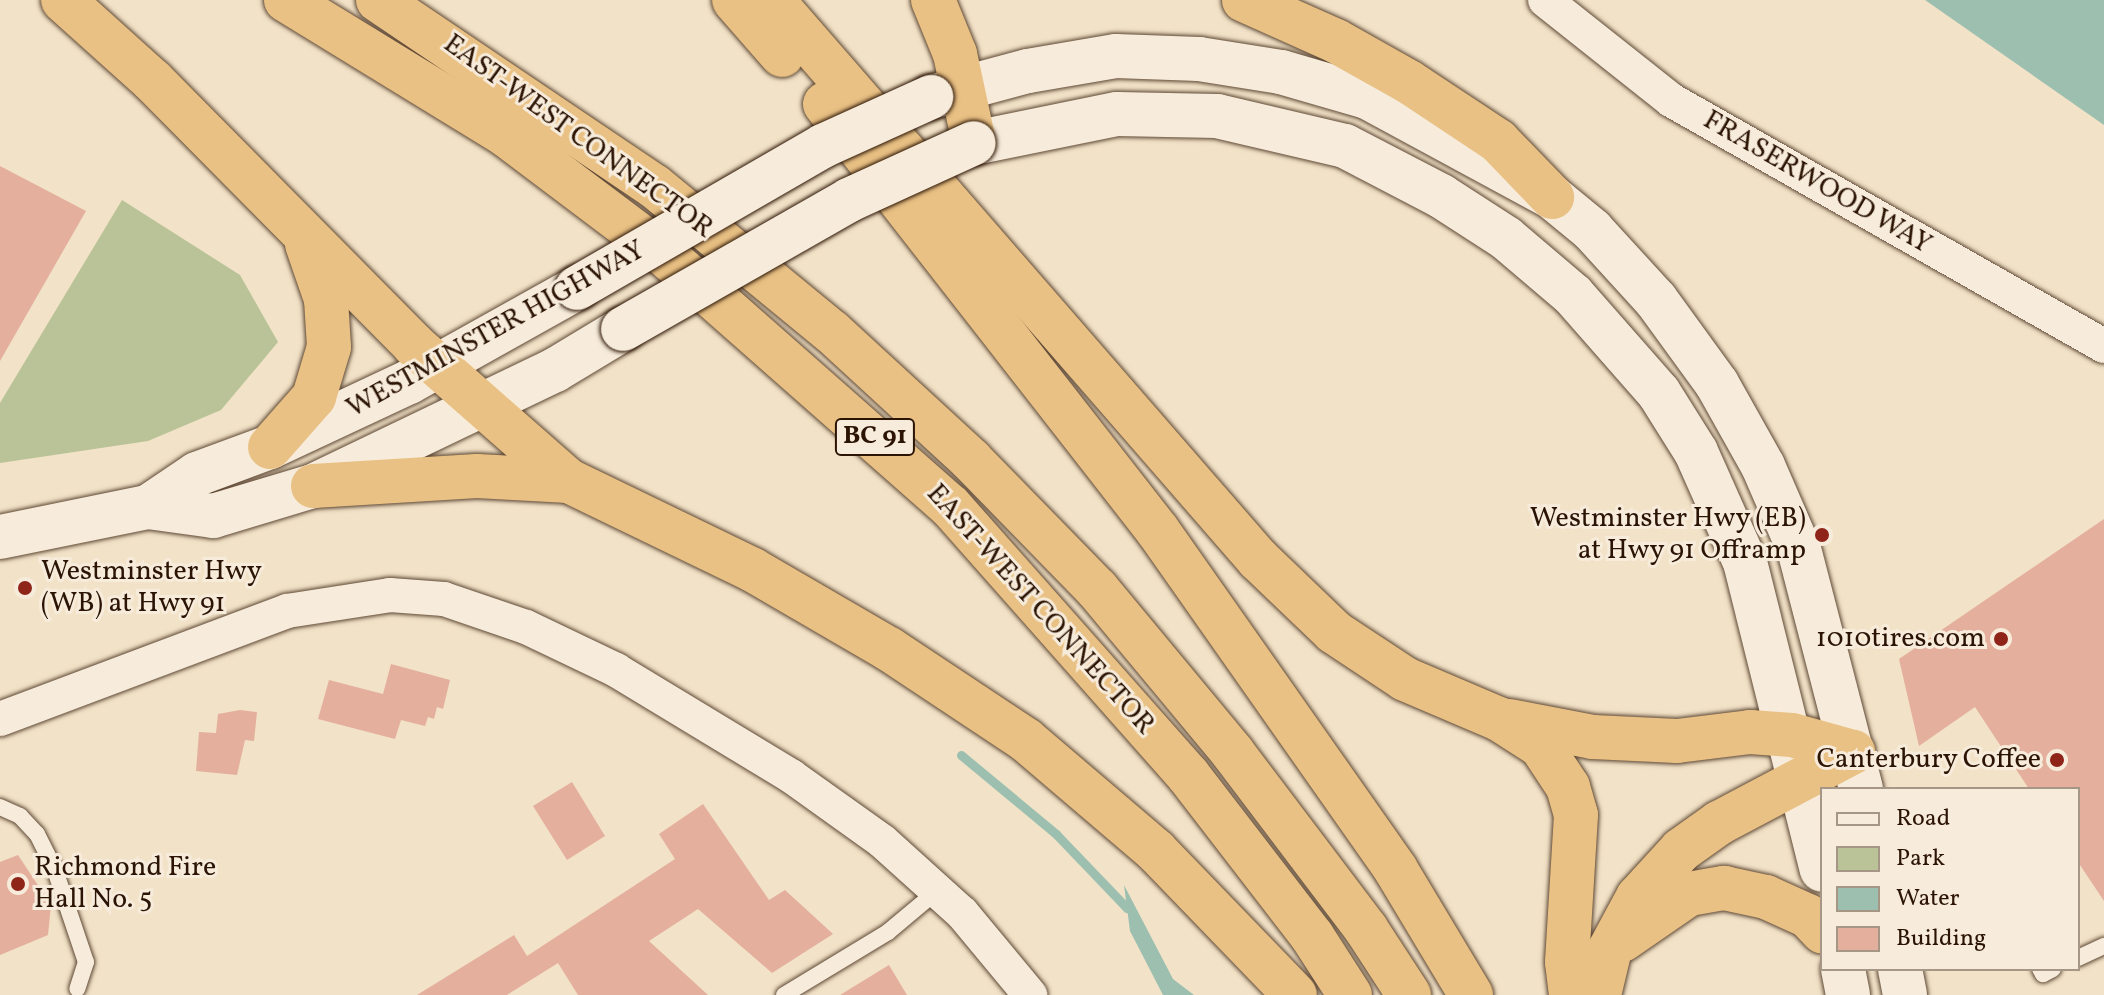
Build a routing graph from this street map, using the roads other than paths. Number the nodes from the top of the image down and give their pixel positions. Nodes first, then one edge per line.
1 (63, 0) edge
2 (286, 0) edge
3 (378, 0) edge
4 (734, 0) edge
5 (772, 0) edge
6 (933, 0) edge
7 (1244, 0) edge
8 (1545, 0) edge
9 (946, 92) junction
10 (974, 143) junction
11 (1552, 197) junction
12 (302, 231) junction
13 (2104, 346) edge
14 (440, 365) junction
15 (484, 404) junction
16 (270, 447) junction
17 (569, 481) junction
18 (313, 486) junction
19 (148, 507) junction
20 (0, 537) edge
21 (0, 719) edge
22 (1499, 719) junction
23 (1792, 735) junction
24 (1857, 770) edge
25 (1803, 782) junction
26 (0, 807) edge
27 (1820, 861) edge
28 (937, 891) junction
29 (1820, 929) edge
30 (2104, 946) edge
31 (1610, 949) junction
32 (2080, 957) edge
33 (1843, 971) edge
34 (1900, 971) edge
35 (77, 989) dead end
36 (784, 995) edge
37 (1030, 995) edge
38 (1295, 995) edge
39 (1350, 995) edge
40 (1409, 995) edge
41 (1471, 995) edge
42 (1571, 995) edge
43 (1599, 995) edge
44 (1848, 995) edge
45 (1905, 995) edge

1 - 12 highway
2 - 39 highway, EAST-WEST CONNECTOR / BC 91
3 - 40 highway, EAST-WEST CONNECTOR / BC 91
4 - 41 highway
5 - 22 highway
6 - 9 highway
7 - 11 highway
8 - 13 street, FRASERWOOD WAY
9 - 10 highway
9 - 11 main road, WESTMINSTER HIGHWAY
9 - 14 main road, WESTMINSTER HIGHWAY, bridge
10 - 15 main road, WESTMINSTER HIGHWAY, bridge
10 - 23 main road, WESTMINSTER HIGHWAY
11 - 24 main road, WESTMINSTER HIGHWAY
12 - 14 highway
12 - 16 highway
14 - 15 highway
14 - 16 main road, WESTMINSTER HIGHWAY
15 - 17 highway
15 - 18 main road, WESTMINSTER HIGHWAY
16 - 19 main road, WESTMINSTER HIGHWAY
17 - 18 highway
17 - 38 highway
18 - 19 main road, WESTMINSTER HIGHWAY
19 - 20 main road, WESTMINSTER HIGHWAY
21 - 28 street
22 - 23 highway
22 - 42 highway
23 - 24 highway
23 - 25 main road, WESTMINSTER HIGHWAY
24 - 25 highway
25 - 27 main road, WESTMINSTER HIGHWAY
25 - 31 highway
26 - 35 lane
28 - 36 lane
28 - 37 street
29 - 31 highway
30 - 32 lane
31 - 43 highway
33 - 44 main road
34 - 45 main road

